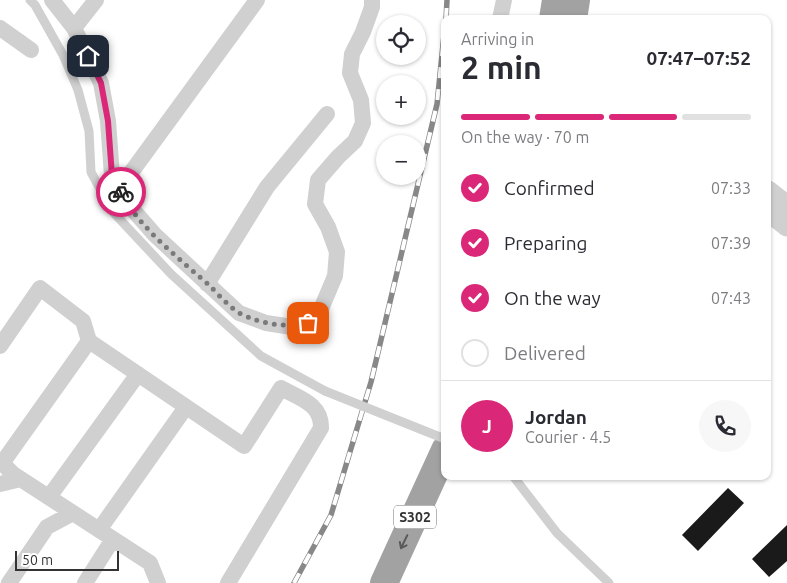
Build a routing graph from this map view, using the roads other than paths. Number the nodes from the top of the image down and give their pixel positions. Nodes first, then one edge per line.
1 (30, 0) edge
2 (52, 0) edge
3 (96, 0) edge
4 (257, 0) edge
5 (372, 0) edge
6 (504, 0) edge
7 (556, 0) edge
8 (576, 0) edge
9 (501, 15) edge
10 (554, 15) edge
11 (574, 15) edge
12 (0, 28) edge
13 (74, 28) junction
14 (31, 50) dead end
15 (327, 114) dead end
16 (119, 189) junction
17 (771, 193) edge
18 (787, 206) edge
19 (771, 213) edge
20 (787, 226) edge
21 (208, 284) junction
22 (89, 341) junction
23 (0, 346) edge
24 (138, 374) junction
25 (186, 407) junction
26 (441, 437) edge
27 (441, 459) edge
28 (21, 479) junction
29 (452, 480) edge
30 (516, 480) edge
31 (0, 484) edge
32 (49, 497) junction
33 (72, 513) junction
34 (99, 530) junction
35 (113, 539) junction
36 (9, 583) edge
37 (85, 583) edge
38 (158, 583) edge
39 (228, 583) edge
40 (384, 583) edge
41 (404, 583) edge
42 (609, 583) edge

1 - 26 lane, bridge
2 - 13 street
3 - 13 street
4 - 16 street
5 - 21 street
6 - 9 street
7 - 10 highway
8 - 11 highway
12 - 14 street
13 - 16 street
15 - 21 street
16 - 21 street
17 - 18 street
19 - 20 street
22 - 23 street
22 - 24 street
22 - 28 street
24 - 25 street
24 - 32 street
25 - 34 street
25 - 39 street
27 -> 40 highway, S302
28 - 31 street
28 - 32 street
29 - 41 highway, S302
30 - 42 lane
32 - 33 street
33 - 34 street
33 - 36 street
34 - 35 street
35 - 37 street
35 - 38 street

